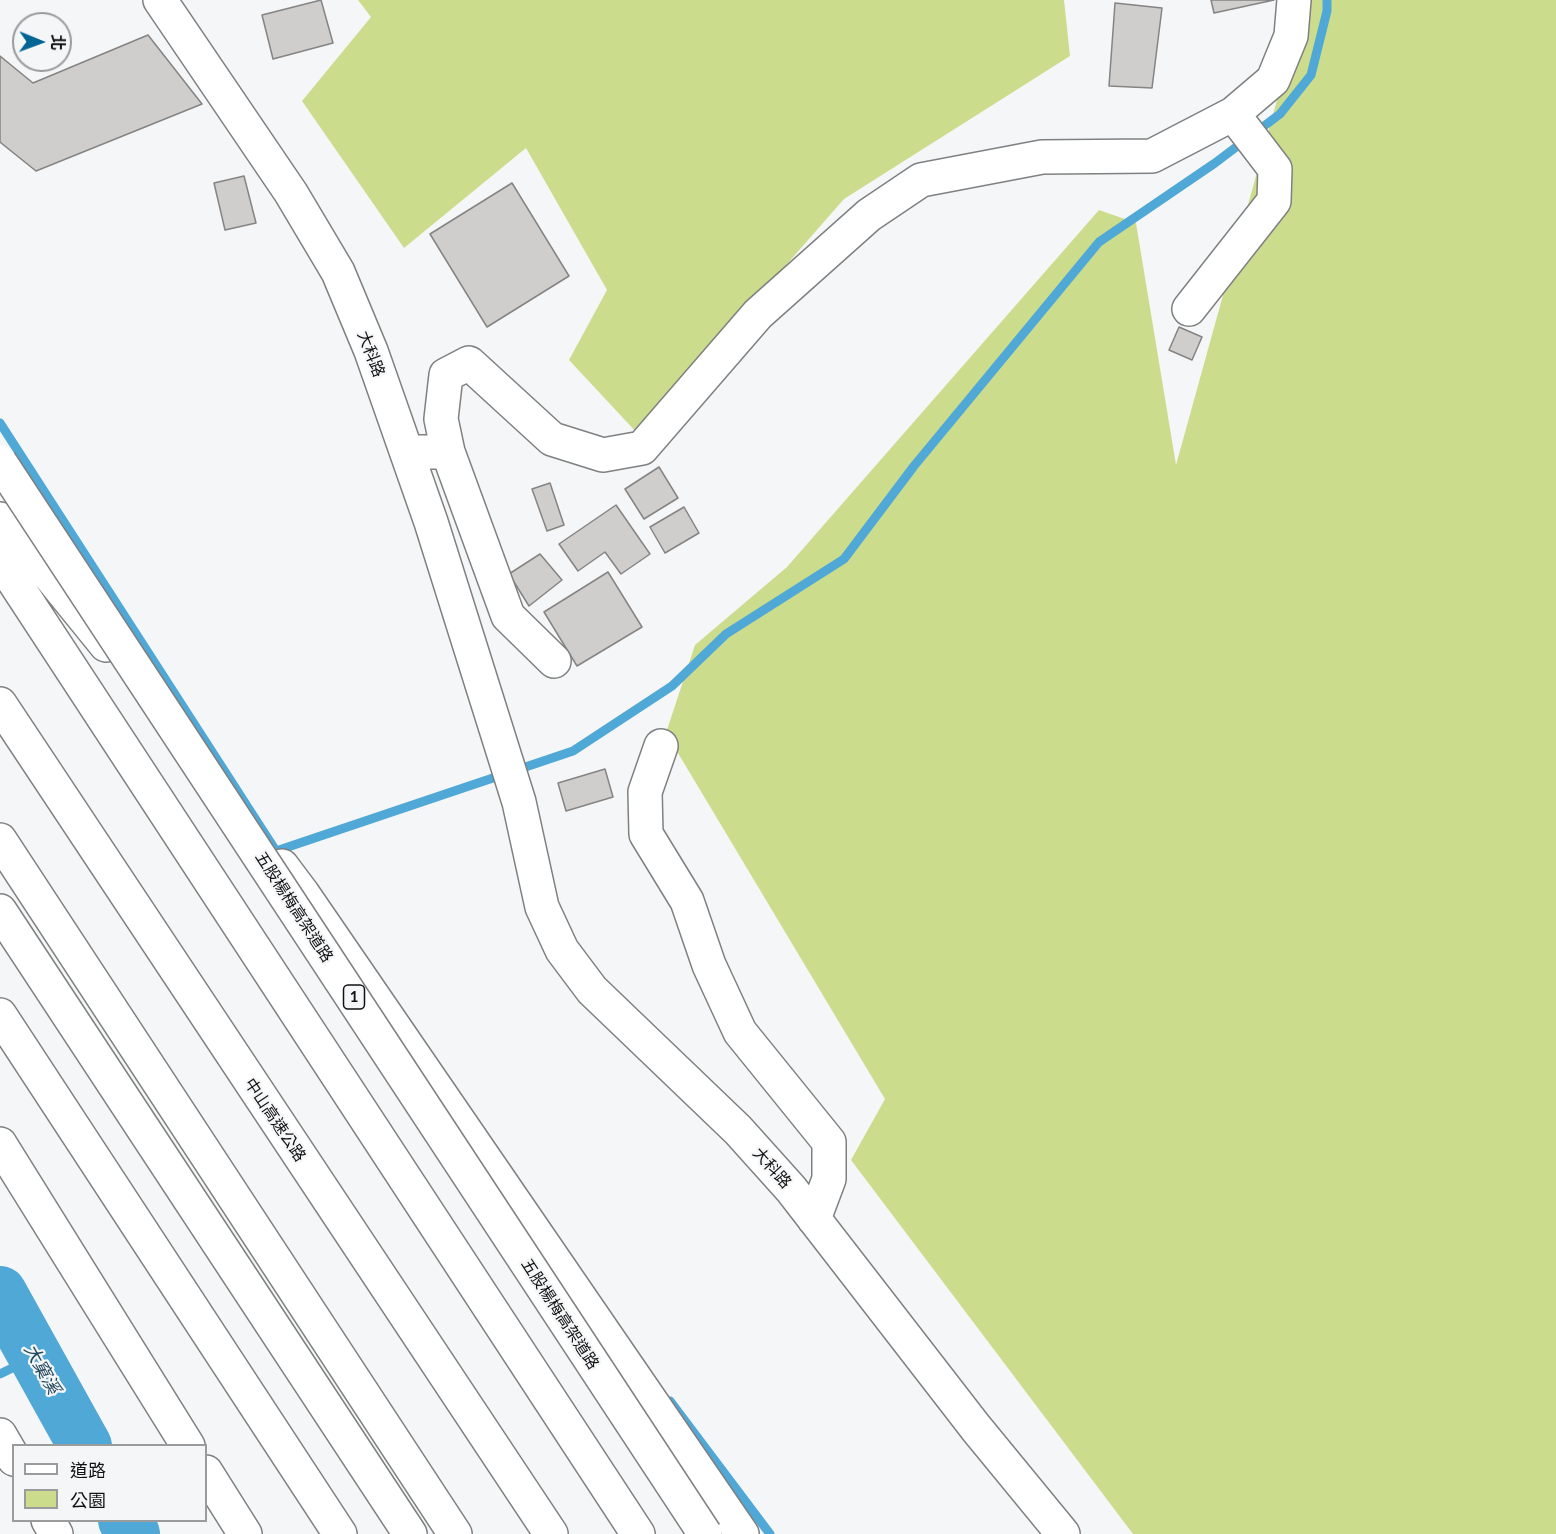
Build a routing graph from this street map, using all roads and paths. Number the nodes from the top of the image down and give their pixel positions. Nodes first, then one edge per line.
1 (160, 0) edge
2 (1294, 0) edge
3 (1235, 118) junction
4 (1189, 309) dead end
5 (406, 452) junction
6 (448, 452) junction
7 (0, 462) edge
8 (0, 519) edge
9 (0, 560) edge
10 (554, 661) dead end
11 (0, 704) edge
12 (661, 747) dead end
13 (0, 840) edge
14 (0, 911) edge
15 (0, 1015) edge
16 (0, 1144) edge
17 (814, 1219) junction
18 (0, 1435) edge
19 (187, 1444) edge
20 (12, 1456) edge
21 (207, 1474) edge
22 (245, 1534) edge
23 (340, 1534) edge
24 (410, 1534) edge
25 (455, 1534) edge
26 (551, 1534) edge
27 (638, 1534) edge
28 (705, 1534) edge
29 (742, 1534) edge
30 (1063, 1534) edge

1 - 5 main road, 大科路
2 - 3 main road
3 - 4 main road
3 - 6 main road
5 - 6 main road
5 - 17 main road, 大科路
6 - 10 main road
7 - 28 main road, 五股楊梅高架道路 / 1, bridge
8 - 29 main road
9 - 27 main road
11 - 26 main road, 中山高速公路
12 - 17 main road
13 - 25 main road
14 - 24 main road
15 - 23 main road
16 - 19 main road
17 - 30 main road, 大科路
18 - 20 main road
21 - 22 main road

